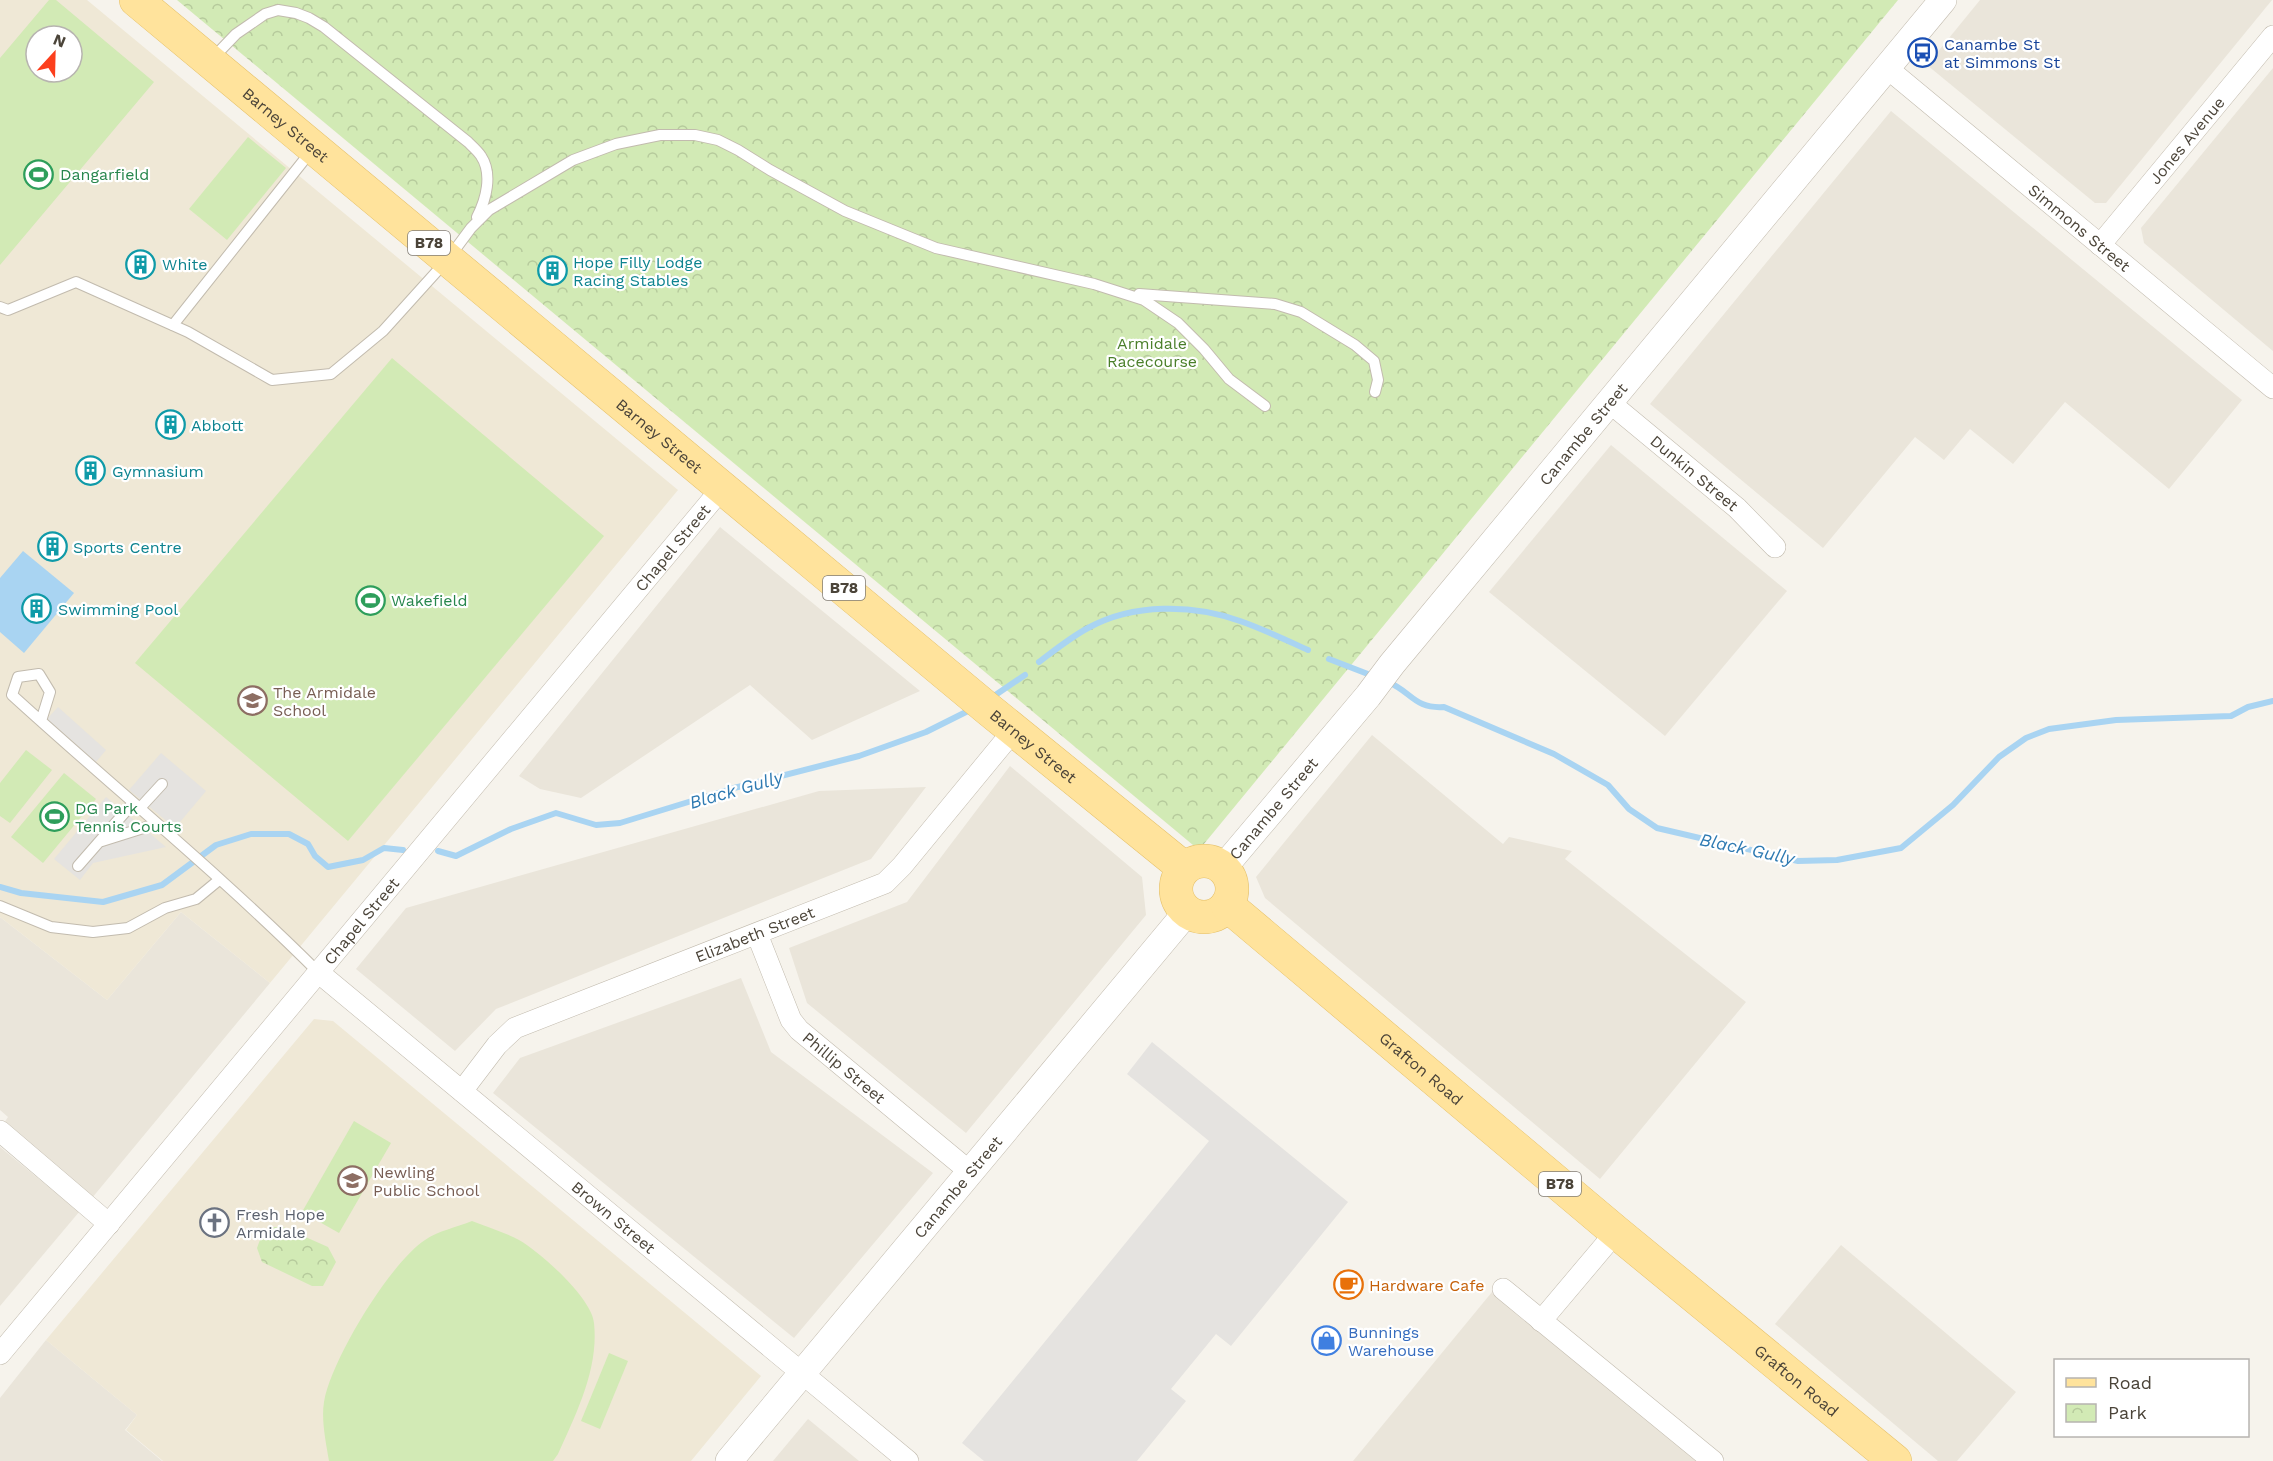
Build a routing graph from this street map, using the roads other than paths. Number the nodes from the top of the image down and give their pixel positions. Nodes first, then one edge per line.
1 (136, 0) edge
2 (1943, 0) edge
3 (2273, 36) edge
4 (209, 61) junction
5 (1887, 68) junction
6 (314, 148) junction
7 (471, 228) junction
8 (2100, 244) junction
9 (448, 259) junction
10 (1120, 291) junction
11 (0, 307) edge
12 (173, 325) junction
13 (2273, 388) edge
14 (1375, 392) dead end
15 (1609, 402) junction
16 (1265, 406) dead end
17 (723, 487) junction
18 (1775, 547) dead end
19 (41, 721) dead end
20 (1014, 730) junction
21 (162, 784) dead end
22 (136, 806) junction
23 (156, 824) junction
24 (102, 841) junction
25 (78, 866) dead end
26 (1184, 868) junction
27 (1223, 868) junction
28 (219, 880) junction
29 (1227, 905) junction
30 (0, 906) edge
31 (1187, 912) junction
32 (758, 934) junction
33 (318, 972) junction
34 (462, 1091) junction
35 (0, 1131) edge
36 (969, 1171) junction
37 (109, 1224) junction
38 (1616, 1232) junction
39 (1503, 1289) dead end
40 (1541, 1321) junction
41 (0, 1354) edge
42 (802, 1373) junction
43 (729, 1461) edge
44 (908, 1461) edge
45 (1713, 1461) edge
46 (1895, 1461) edge

1 - 4 main road, Barney Street / B78
2 - 5 street, Canambe Street
3 - 8 street, Jones Avenue
4 - 6 main road, Barney Street / B78
4 - 7 lane
5 - 8 street, Simmons Street
5 - 15 street, Canambe Street
6 - 9 main road, Barney Street / B78
6 - 12 lane
7 - 9 lane
7 - 10 lane
8 - 13 street, Simmons Street
9 - 12 lane
9 - 17 main road, Barney Street / B78
10 - 14 lane
10 - 16 lane
11 - 12 lane
15 - 18 street, Dunkin Street
15 - 27 street, Canambe Street
17 - 20 main road, Barney Street / B78
17 - 33 street, Chapel Street
19 - 22 lane
20 - 26 main road, Barney Street / B78
20 - 32 street, Elizabeth Street
21 - 22 lane
22 - 23 lane
22 - 24 lane
23 - 24 lane
23 - 28 lane
24 - 25 lane
26 - 27 main road
26 - 31 main road
27 - 29 main road
28 - 30 lane
28 - 33 lane
29 - 31 main road
29 - 38 main road, Grafton Road / B78
31 - 36 street, Canambe Street
32 - 34 street, Elizabeth Street
32 - 36 street, Phillip Street
33 - 34 street, Brown Street
33 - 37 street, Chapel Street
34 - 42 street, Brown Street
35 - 37 street
36 - 42 street, Canambe Street
37 - 41 street, Chapel Street
38 - 40 street
38 - 46 main road, Grafton Road / B78
39 - 40 street
40 - 45 street
42 - 43 street, Canambe Street
42 - 44 street, Brown Street

